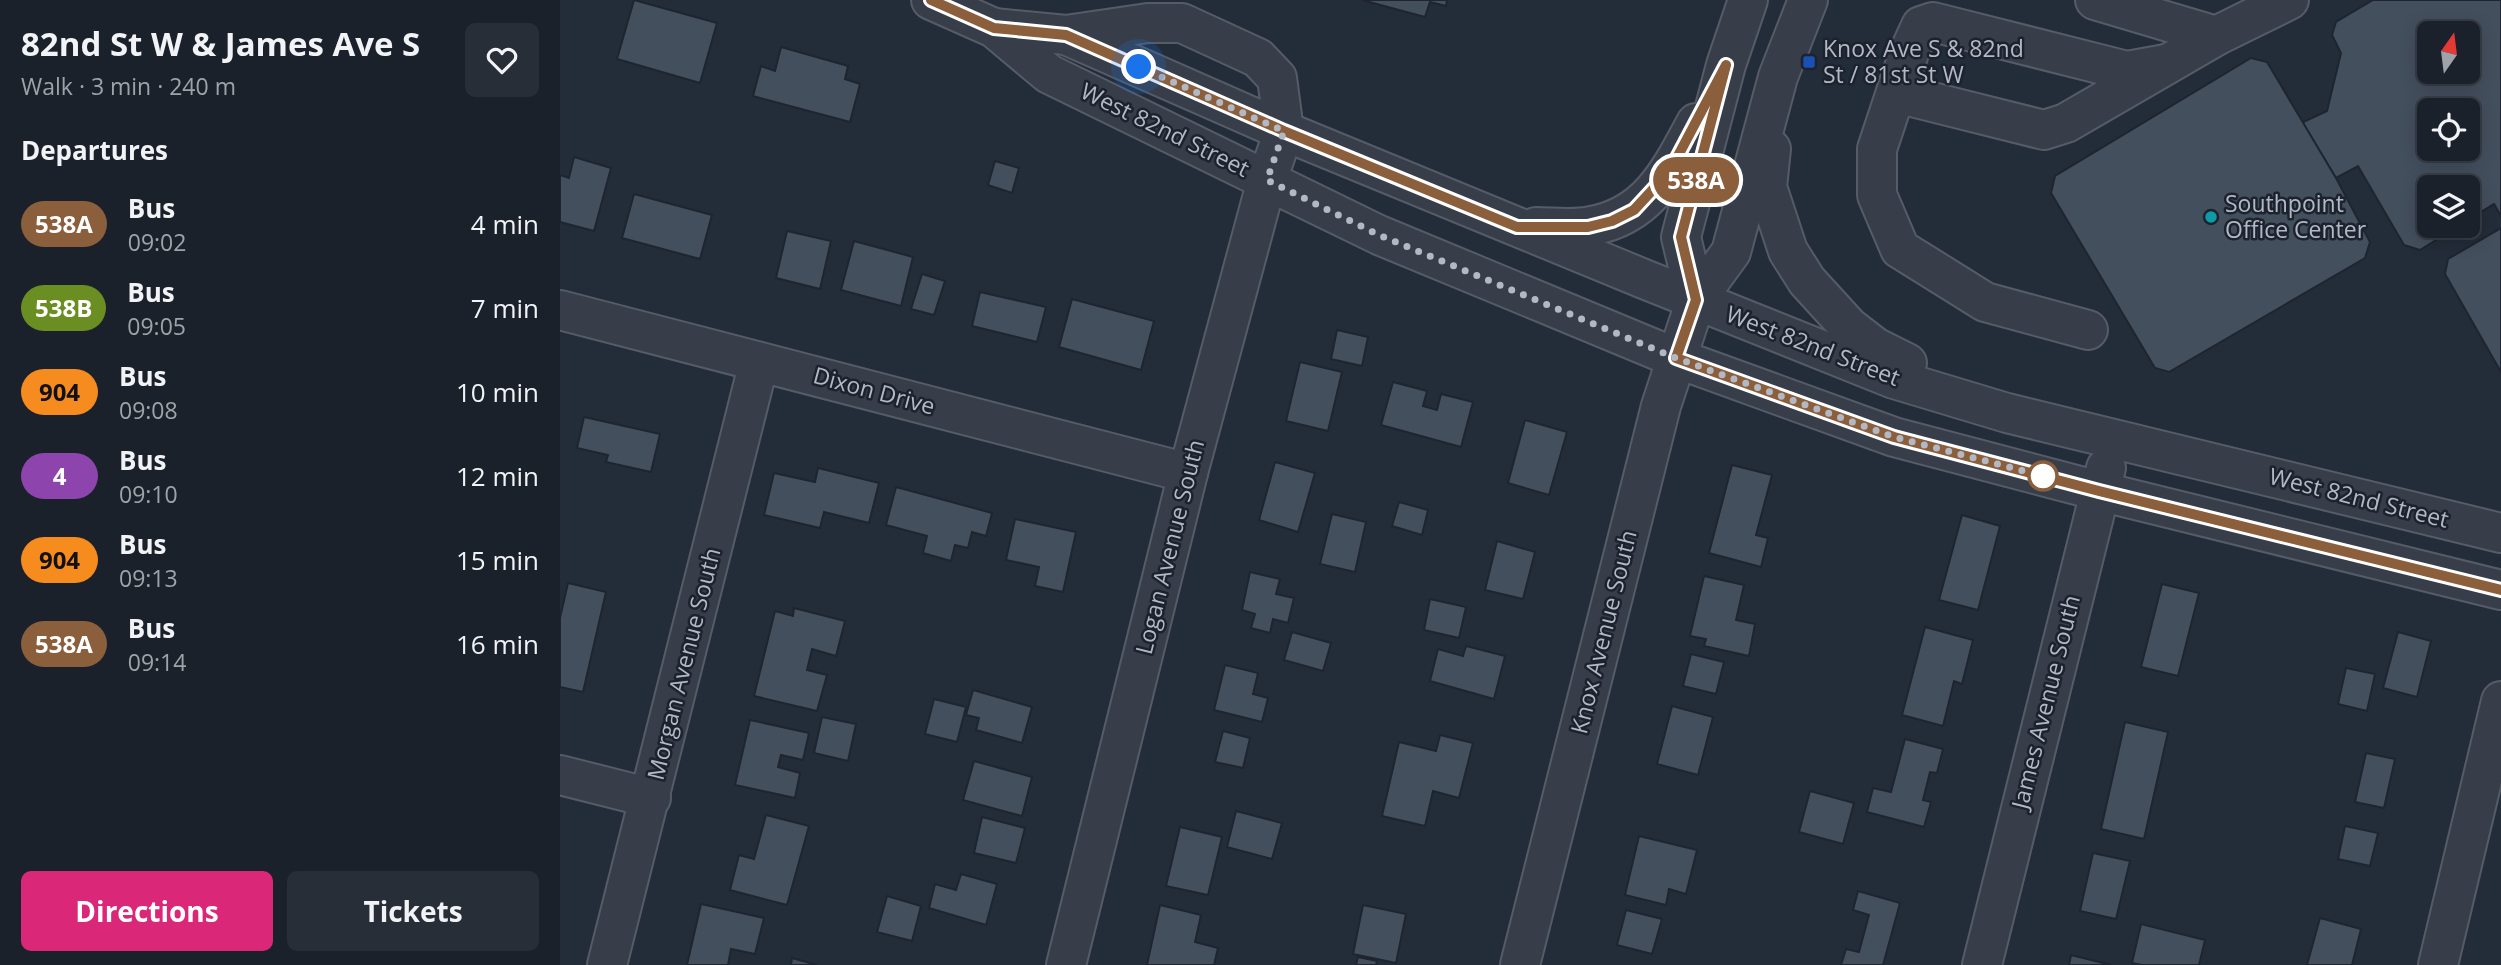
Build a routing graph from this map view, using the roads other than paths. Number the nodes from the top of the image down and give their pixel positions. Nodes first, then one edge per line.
1 (931, 0) edge
2 (1748, 0) edge
3 (1808, 0) edge
4 (2095, 0) edge
5 (2289, 0) edge
6 (994, 28) junction
7 (1066, 35) junction
8 (2216, 36) junction
9 (2166, 64) junction
10 (1726, 65) junction
11 (1778, 78) junction
12 (1896, 93) junction
13 (1284, 131) junction
14 (1267, 180) junction
15 (1517, 227) junction
16 (1696, 300) junction
17 (560, 310) edge
18 (2088, 330) dead end
19 (1676, 358) junction
20 (760, 362) junction
21 (2007, 413) junction
22 (2115, 440) junction
23 (1188, 472) junction
24 (2099, 491) junction
25 (2500, 534) edge
26 (2501, 590) edge
27 (2501, 701) edge
28 (2493, 773) edge
29 (560, 775) edge
30 (651, 798) junction
31 (607, 965) edge
32 (1066, 965) edge
33 (1520, 965) edge
34 (1982, 965) edge
35 (2438, 965) edge

1 - 6 street, West 82nd Street
2 - 10 street
3 - 11 street, Knox Avenue South
4 - 8 street
5 - 8 street
6 - 7 street, West 82nd Street
6 - 14 street, West 82nd Street
7 - 13 street, West 82nd Street
7 - 13 street
8 - 9 street
9 - 12 street
9 - 12 street
10 - 15 street
10 - 16 street
11 - 16 street, Knox Avenue South
11 - 21 street
12 - 18 street
13 - 14 street, Logan Avenue South
13 - 15 street, West 82nd Street
14 - 19 street, West 82nd Street
14 - 23 street, Logan Avenue South
15 - 16 street, West 82nd Street
16 - 19 street, Knox Avenue South
16 - 21 street, West 82nd Street
17 - 20 street, Dixon Drive
19 - 24 street, West 82nd Street
19 - 33 street, Knox Avenue South
20 - 23 street, Dixon Drive
20 - 30 street, Morgan Avenue South
21 - 22 street, West 82nd Street
22 - 24 street, James Avenue South
22 - 25 street, West 82nd Street
23 - 32 street, Logan Avenue South
24 - 26 street, West 82nd Street
24 - 34 street, James Avenue South
27 - 28 street
28 - 35 street
29 - 30 street
30 - 31 street, Morgan Avenue South

